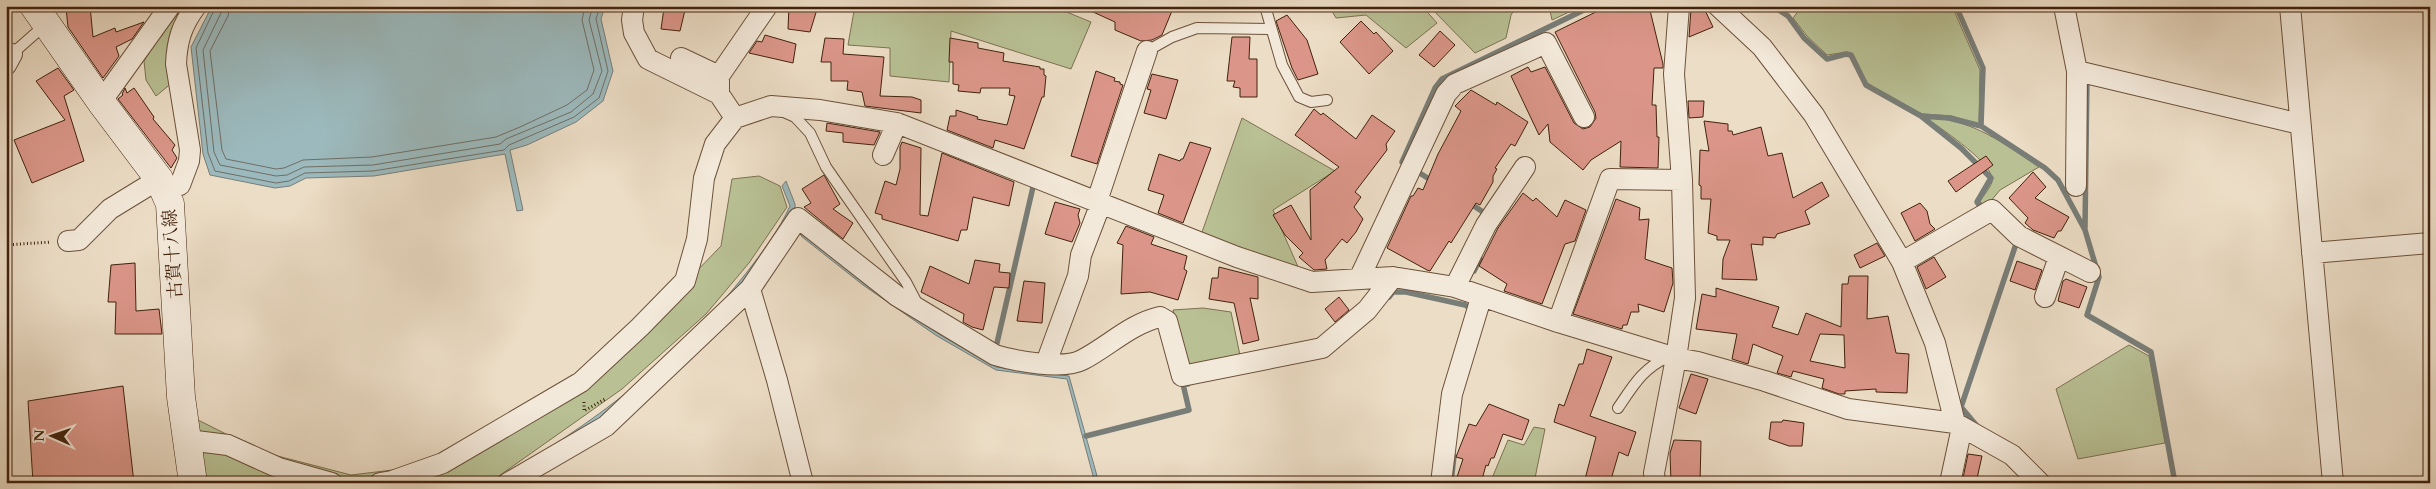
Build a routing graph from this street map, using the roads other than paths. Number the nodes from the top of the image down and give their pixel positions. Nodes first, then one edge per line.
1 (170, 6) edge
2 (196, 6) edge
3 (634, 6) edge
4 (767, 6) edge
5 (1265, 6) edge
6 (1679, 6) edge
7 (1718, 6) edge
8 (2064, 6) edge
9 (2290, 6) edge
10 (40, 15) edge
11 (1271, 29) junction
12 (1147, 52) joint
13 (8, 57) edge
14 (681, 58) dead end
15 (2077, 71) junction
16 (719, 85) junction
17 (1326, 100) dead end
18 (101, 102) junction
19 (771, 106) junction
20 (1584, 117) dead end
21 (735, 118) junction
22 (897, 123) junction
23 (2300, 124) junction
24 (883, 156) dead end
25 (1526, 167) dead end
26 (1682, 180) junction
27 (170, 182) junction
28 (2076, 186) dead end
29 (1099, 202) junction
30 (68, 241) road end
31 (2430, 243) edge
32 (2312, 253) junction
33 (2060, 257) junction
34 (1902, 262) junction
35 (2090, 272) dead end
36 (1393, 277) junction
37 (1359, 279) junction
38 (1455, 287) junction
39 (750, 289) junction
40 (2045, 297) dead end
41 (1481, 298) junction
42 (921, 310) junction
43 (1558, 322) junction
44 (1673, 357) junction
45 (1046, 363) junction
46 (1618, 408) dead end
47 (1959, 425) junction
48 (188, 440) junction
49 (193, 483) edge
50 (332, 483) edge
51 (380, 483) edge
52 (508, 483) edge
53 (803, 483) edge
54 (1441, 483) edge
55 (1655, 483) edge
56 (1950, 483) edge
57 (2040, 483) edge
58 (2334, 483) edge

1 - 18 street
2 - 27 street
3 - 16 street
4 - 16 street
5 - 11 lane
6 - 26 street
7 - 34 street
8 - 15 street
9 - 23 street
10 - 13 lane
10 - 18 main road, 古賀十八線
11 - 12 lane
11 - 17 lane
12 - 29 street
14 - 16 street
15 - 23 street
15 - 28 street
16 - 21 street
18 - 27 main road, 古賀十八線
19 - 21 street
19 - 22 street
19 - 42 lane
20 - 37 street
21 - 51 street
22 - 24 street
22 - 29 street
23 - 32 street
25 - 38 street
26 - 43 street
26 - 44 street
27 - 30 street
27 - 48 main road, 古賀十八線
29 - 37 street
29 - 45 street
31 - 32 street
32 - 58 street
33 - 34 street
33 - 35 street
33 - 40 street
34 - 47 street
36 - 37 street
36 - 38 street
36 - 45 street
38 - 41 street
39 - 42 street
39 - 52 street
39 - 53 street
41 - 43 street
41 - 54 street
42 - 45 street
43 - 44 street
44 - 46 lane
44 - 47 street
44 - 55 street
47 - 56 street
47 - 57 street
48 - 49 main road, 古賀十八線
48 - 50 street

